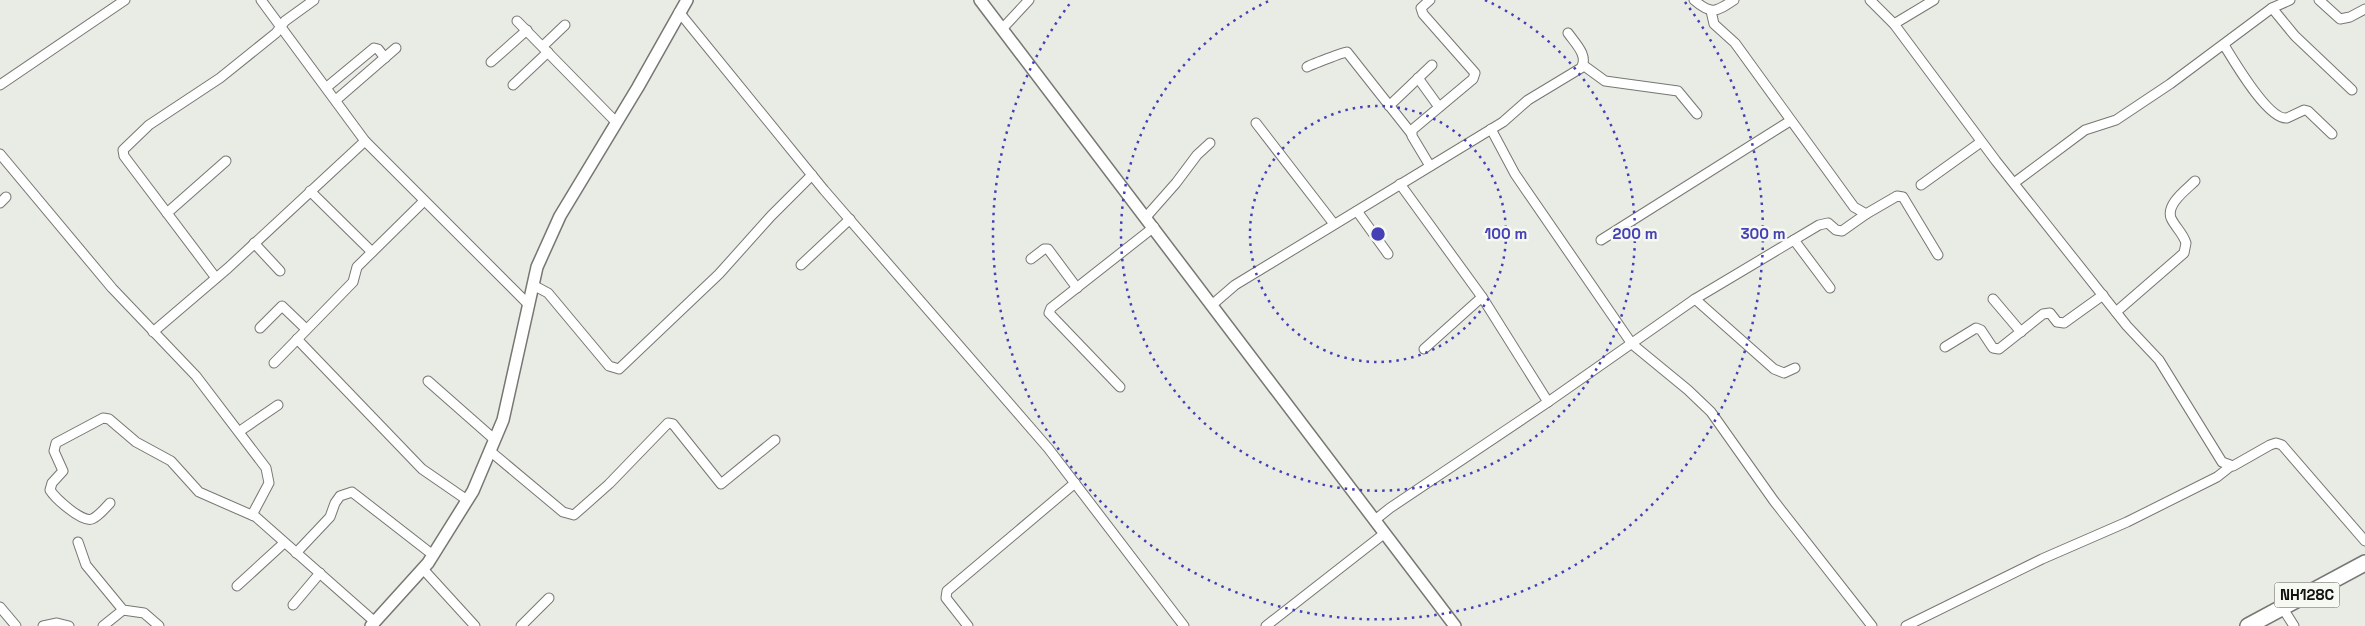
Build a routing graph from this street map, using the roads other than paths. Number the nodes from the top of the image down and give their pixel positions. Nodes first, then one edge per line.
1 (126, 0) edge
2 (261, 0) edge
3 (314, 0) edge
4 (980, 0) edge
5 (1029, 0) edge
6 (1430, 0) edge
7 (1694, 0) edge
8 (1734, 0) edge
9 (1870, 0) edge
10 (1934, 0) edge
11 (2290, 0) edge
12 (2319, 0) edge
13 (681, 5) edge
14 (2272, 8) junction
15 (2365, 9) edge
16 (1711, 11) junction
17 (517, 21) dead end
18 (565, 24) dead end
19 (1894, 24) junction
20 (280, 26) junction
21 (1002, 29) junction
22 (527, 30) junction
23 (1568, 33) dead end
24 (2224, 45) junction
25 (396, 48) dead end
26 (546, 49) junction
27 (385, 58) junction
28 (491, 62) dead end
29 (1432, 65) dead end
30 (1583, 65) junction
31 (1307, 67) dead end
32 (1418, 78) junction
33 (0, 85) edge
34 (513, 85) dead end
35 (326, 87) junction
36 (2352, 90) dead end
37 (336, 100) junction
38 (1389, 106) junction
39 (1439, 106) junction
40 (1697, 114) dead end
41 (1790, 121) junction
42 (616, 122) junction
43 (1256, 123) dead end
44 (1491, 129) junction
45 (1411, 134) junction
46 (2332, 134) dead end
47 (364, 141) junction
48 (1981, 142) junction
49 (1210, 143) dead end
50 (0, 154) edge
51 (226, 162) dead end
52 (1430, 166) junction
53 (812, 175) junction
54 (2195, 181) dead end
55 (2014, 183) junction
56 (1400, 184) junction
57 (1921, 185) dead end
58 (310, 191) junction
59 (424, 201) junction
60 (1357, 211) junction
61 (167, 213) junction
62 (1866, 214) junction
63 (1146, 217) junction
64 (850, 219) junction
65 (1334, 224) junction
66 (1154, 227) junction
67 (1601, 240) dead end
68 (1794, 240) junction
69 (254, 243) junction
70 (372, 252) junction
71 (1388, 254) dead end
72 (1938, 255) dead end
73 (1031, 259) dead end
74 (801, 265) dead end
75 (280, 271) dead end
76 (216, 278) junction
77 (533, 285) junction
78 (1077, 288) junction
79 (1830, 288) dead end
80 (2103, 295) junction
81 (1482, 297) junction
82 (1695, 299) junction
83 (1993, 299) dead end
84 (1212, 304) junction
85 (529, 305) junction
86 (2116, 312) junction
87 (260, 328) dead end
88 (306, 329) junction
89 (153, 332) junction
90 (2021, 332) junction
91 (297, 339) junction
92 (1632, 344) junction
93 (1945, 347) dead end
94 (1424, 349) dead end
95 (274, 363) dead end
96 (1795, 368) dead end
97 (428, 380) dead end
98 (1120, 387) dead end
99 (1548, 402) junction
100 (278, 405) dead end
101 (240, 431) junction
102 (775, 440) dead end
103 (492, 446) junction
104 (2231, 466) junction
105 (1075, 483) junction
106 (468, 500) junction
107 (110, 503) dead end
108 (252, 515) junction
109 (1375, 520) junction
110 (1385, 533) junction
111 (2365, 541) edge
112 (78, 542) dead end
113 (284, 543) junction
114 (296, 552) junction
115 (433, 555) junction
116 (2365, 563) edge
117 (423, 568) junction
118 (320, 574) junction
119 (237, 586) dead end
120 (549, 598) dead end
121 (293, 605) dead end
122 (0, 607) edge
123 (2282, 607) junction
124 (123, 610) junction
125 (373, 624) edge
126 (16, 626) edge
127 (43, 626) edge
128 (69, 626) edge
129 (103, 626) edge
130 (159, 626) edge
131 (475, 626) edge
132 (521, 626) edge
133 (968, 626) edge
134 (1184, 626) edge
135 (1266, 626) edge
136 (1455, 626) edge
137 (1872, 626) edge
138 (1906, 626) edge
139 (2248, 626) edge
140 (2294, 626) edge

1 - 33 street
2 - 20 street
3 - 20 street
4 - 21 street
5 - 21 street
6 - 39 street
7 - 16 street
8 - 16 street
9 - 19 street
10 - 19 street
11 - 14 street
12 - 15 street
13 - 42 street
13 - 53 street
14 - 24 street
14 - 36 street
16 - 41 street
17 - 22 street
18 - 26 street
19 - 48 street
20 - 35 street
20 - 61 street
21 - 63 street
22 - 26 street
22 - 28 street
23 - 30 street
24 - 46 street
24 - 55 street
25 - 27 street
26 - 34 street
26 - 42 street
27 - 35 street
27 - 37 street
29 - 32 street
30 - 40 street
30 - 44 street
31 - 38 street
32 - 38 street
32 - 39 street
35 - 37 street
37 - 47 street
38 - 45 street
39 - 45 street
41 - 62 street
41 - 67 street
42 - 77 street
43 - 65 street
44 - 52 street
44 - 92 street
45 - 52 street
47 - 58 street
47 - 59 street
48 - 55 street
48 - 57 street
49 - 63 street
50 - 89 street
51 - 61 street
52 - 56 street
53 - 64 street
53 - 77 street
54 - 86 street
55 - 80 street
56 - 60 street
56 - 81 street
58 - 69 street
58 - 70 street
59 - 70 street
59 - 85 street
60 - 65 street
60 - 71 street
61 - 76 street
62 - 68 street
62 - 72 street
63 - 66 street
64 - 74 street
64 - 105 street
65 - 84 street
66 - 78 street
66 - 84 street
68 - 79 street
68 - 82 street
69 - 75 street
69 - 76 street
70 - 88 street
73 - 78 street
76 - 89 street
77 - 85 street
78 - 98 street
80 - 86 street
80 - 90 street
81 - 94 street
81 - 99 street
82 - 92 street
82 - 96 street
83 - 90 street
84 - 109 street
85 - 103 street
86 - 104 street
87 - 88 street
88 - 91 street
89 - 101 street
90 - 93 street
91 - 95 street
91 - 106 street
92 - 99 street
92 - 137 street
97 - 103 street
99 - 109 street
100 - 101 street
101 - 108 street
102 - 103 street
103 - 106 street
104 - 111 street
104 - 138 street
105 - 133 street
105 - 134 street
106 - 115 street
107 - 108 street
108 - 113 street
109 - 110 street
110 - 135 street
110 - 136 street
112 - 124 street
113 - 114 street
113 - 119 street
114 - 115 street
114 - 118 street
115 - 117 street
116 - 123 highway, NH128C
117 - 125 street
117 - 131 street
118 - 121 street
118 - 125 street
120 - 132 street
122 - 126 street
123 - 139 highway, NH128C
123 - 140 street
124 - 129 street
124 - 130 street
127 - 128 street

